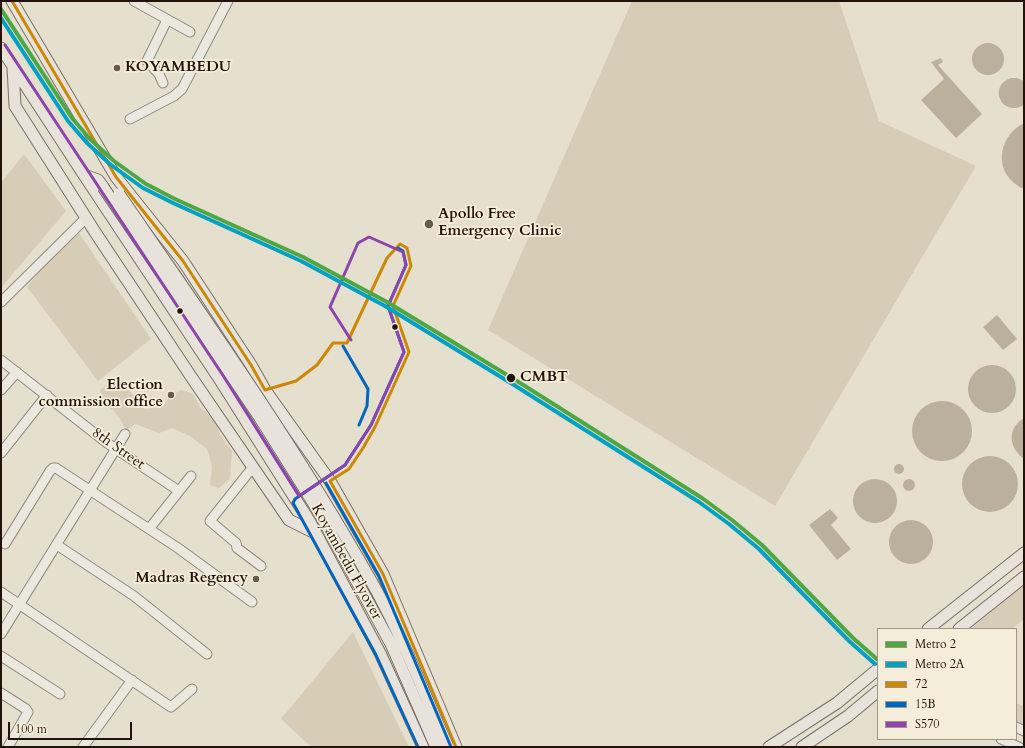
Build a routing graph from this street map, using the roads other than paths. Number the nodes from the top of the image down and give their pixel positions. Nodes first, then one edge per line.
1 (12, 1) edge
2 (134, 1) edge
3 (228, 1) edge
4 (167, 20) junction
5 (190, 32) dead end
6 (1, 48) edge
7 (13, 67) junction
8 (163, 83) dead end
9 (130, 118) dead end
10 (84, 175) junction
11 (116, 177) junction
12 (86, 218) junction
13 (1, 302) edge
14 (1, 360) edge
15 (251, 365) junction
16 (17, 372) junction
17 (224, 385) junction
18 (1, 390) edge
19 (47, 395) junction
20 (125, 434) dead end
21 (116, 448) junction
22 (1, 453) edge
23 (253, 467) junction
24 (191, 476) dead end
25 (330, 481) junction
26 (91, 490) junction
27 (179, 491) junction
28 (298, 503) junction
29 (149, 529) junction
30 (316, 533) junction
31 (5, 544) dead end
32 (57, 545) junction
33 (1024, 554) edge
34 (261, 566) dead end
35 (1024, 577) edge
36 (1, 592) edge
37 (252, 602) dead end
38 (19, 604) junction
39 (929, 628) edge
40 (960, 628) edge
41 (1, 634) edge
42 (206, 654) dead end
43 (1, 656) edge
44 (877, 670) edge
45 (132, 680) junction
46 (431, 687) junction
47 (192, 688) dead end
48 (1, 692) edge
49 (877, 692) edge
50 (60, 694) dead end
51 (401, 698) junction
52 (1003, 740) edge
53 (8, 747) edge
54 (84, 747) edge
55 (423, 747) edge
56 (436, 747) edge
57 (448, 747) edge
58 (456, 747) edge
59 (769, 747) edge
60 (802, 747) edge
61 (1019, 747) edge

1 - 11 main road
2 - 4 street
3 - 9 street
4 - 5 street
4 - 8 street
6 - 7 main road
7 - 10 main road
7 - 12 main road
10 - 17 main road
10 - 56 main road, Koyambedu Flyover, bridge
11 - 15 main road
11 - 57 main road, Koyambedu Flyover, bridge
12 - 13 street
12 - 23 main road
14 - 16 street, 8th Street
15 - 17 main road
15 - 25 main road
16 - 18 street
16 - 19 street, 8th Street
17 - 28 main road
19 - 21 street, 8th Street
19 - 22 street
20 - 21 street
21 - 26 street
21 - 27 street, 8th Street
23 - 30 main road
23 - 34 street
24 - 27 street
25 - 28 main road
25 - 46 main road
26 - 29 street
26 - 31 street
26 - 32 street
27 - 29 street
28 - 30 main road
29 - 37 street
30 - 51 main road
32 - 38 street
32 - 42 street
33 - 39 main road
35 - 40 main road
36 - 38 street
38 - 41 street
38 - 45 street
43 - 50 street
44 - 59 main road
45 - 47 street
45 - 54 street
46 - 51 main road
46 - 58 main road
48 - 53 street
49 - 60 main road
51 - 55 main road
52 - 61 street

